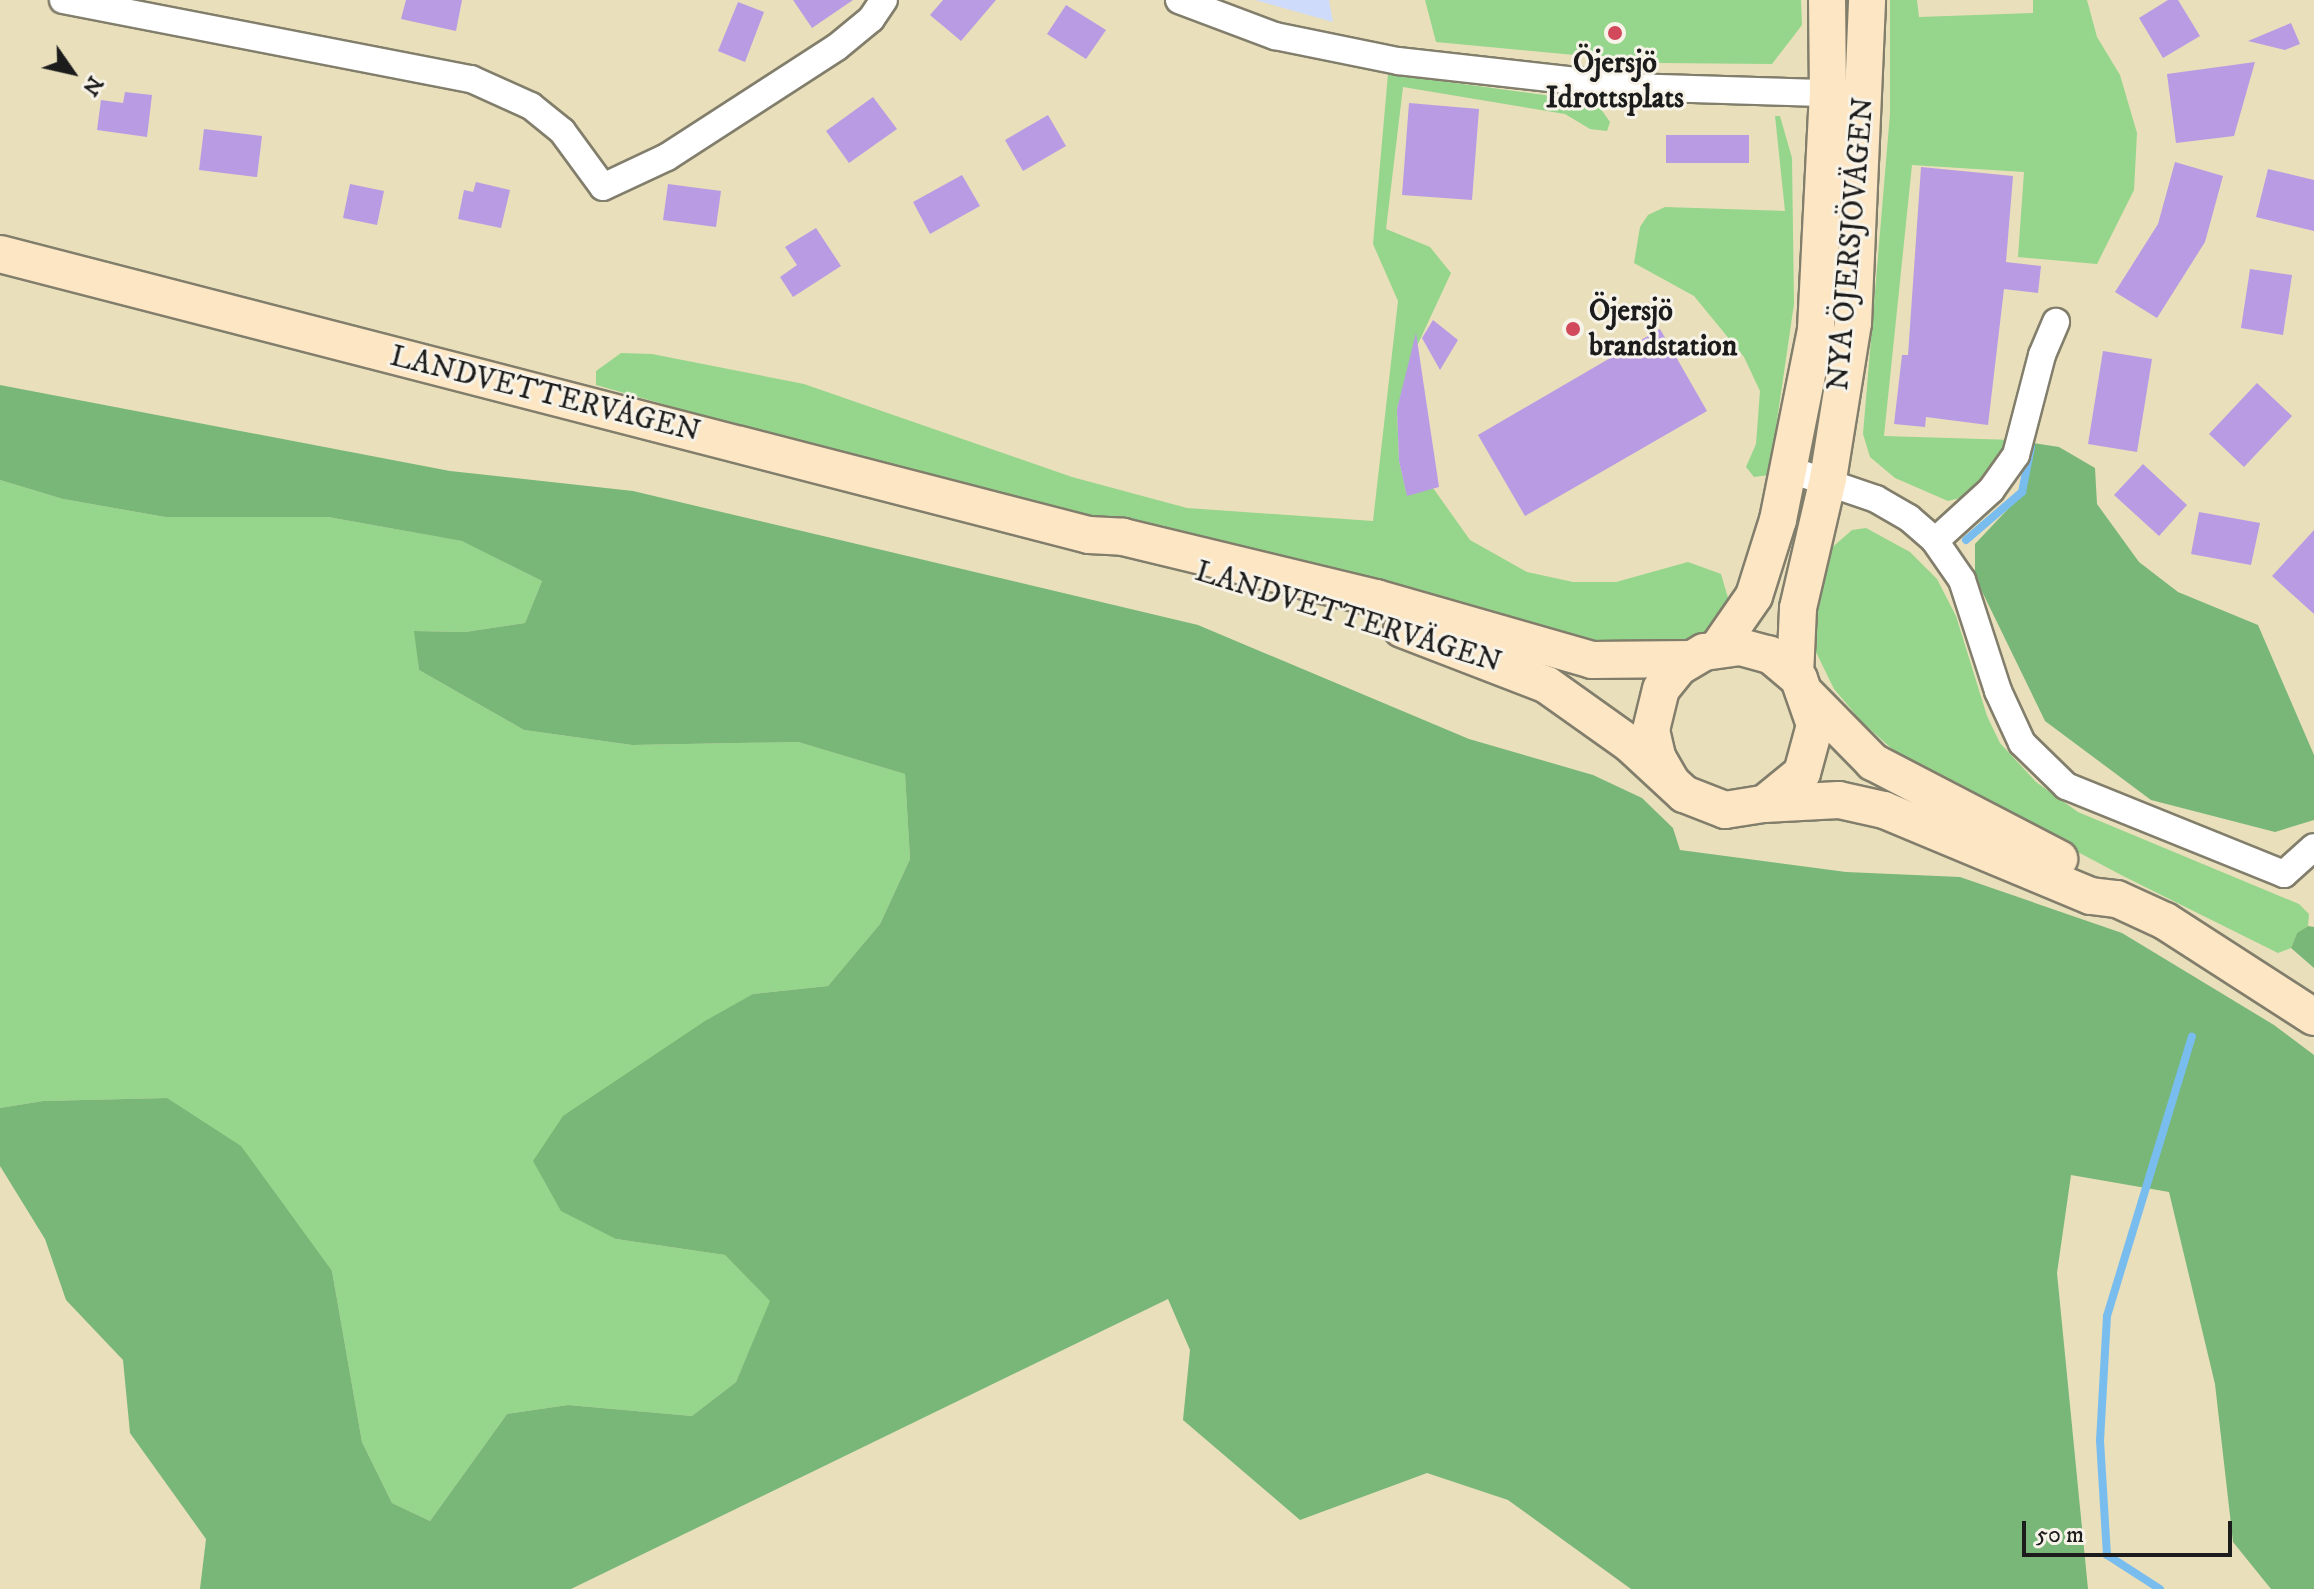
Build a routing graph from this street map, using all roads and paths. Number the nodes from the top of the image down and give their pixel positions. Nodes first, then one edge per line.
1 (63, 0) edge
2 (884, 0) edge
3 (1179, 0) edge
4 (1827, 0) edge
5 (1867, 0) edge
6 (1828, 94) junction
7 (1865, 94) junction
8 (0, 254) edge
9 (2056, 322) dead end
10 (1791, 470) junction
11 (1828, 479) junction
12 (1089, 535) junction
13 (1935, 541) junction
14 (1704, 653) junction
15 (1802, 685) junction
16 (1671, 781) junction
17 (1764, 804) junction
18 (2314, 847) edge
19 (2117, 899) junction
20 (2314, 1017) edge

1 - 2 street
3 - 6 street
4 - 6 street, NYA ÖJERSJÖVÄGEN
5 - 7 street, NYA ÖJERSJÖVÄGEN
6 - 7 street
6 - 10 street, NYA ÖJERSJÖVÄGEN
7 - 11 street, NYA ÖJERSJÖVÄGEN
8 - 12 street, LANDVETTERVÄGEN
9 - 13 street
10 - 11 street
10 - 14 street, NYA ÖJERSJÖVÄGEN
11 - 13 street
11 - 15 street, NYA ÖJERSJÖVÄGEN
12 - 14 street, LANDVETTERVÄGEN
12 - 16 street, LANDVETTERVÄGEN
13 - 18 street
14 - 15 street, LANDVETTERVÄGEN
14 - 16 street
15 - 17 street
15 - 19 street, LANDVETTERVÄGEN
16 - 17 street, LANDVETTERVÄGEN
17 - 19 street, LANDVETTERVÄGEN
19 - 20 street, LANDVETTERVÄGEN

